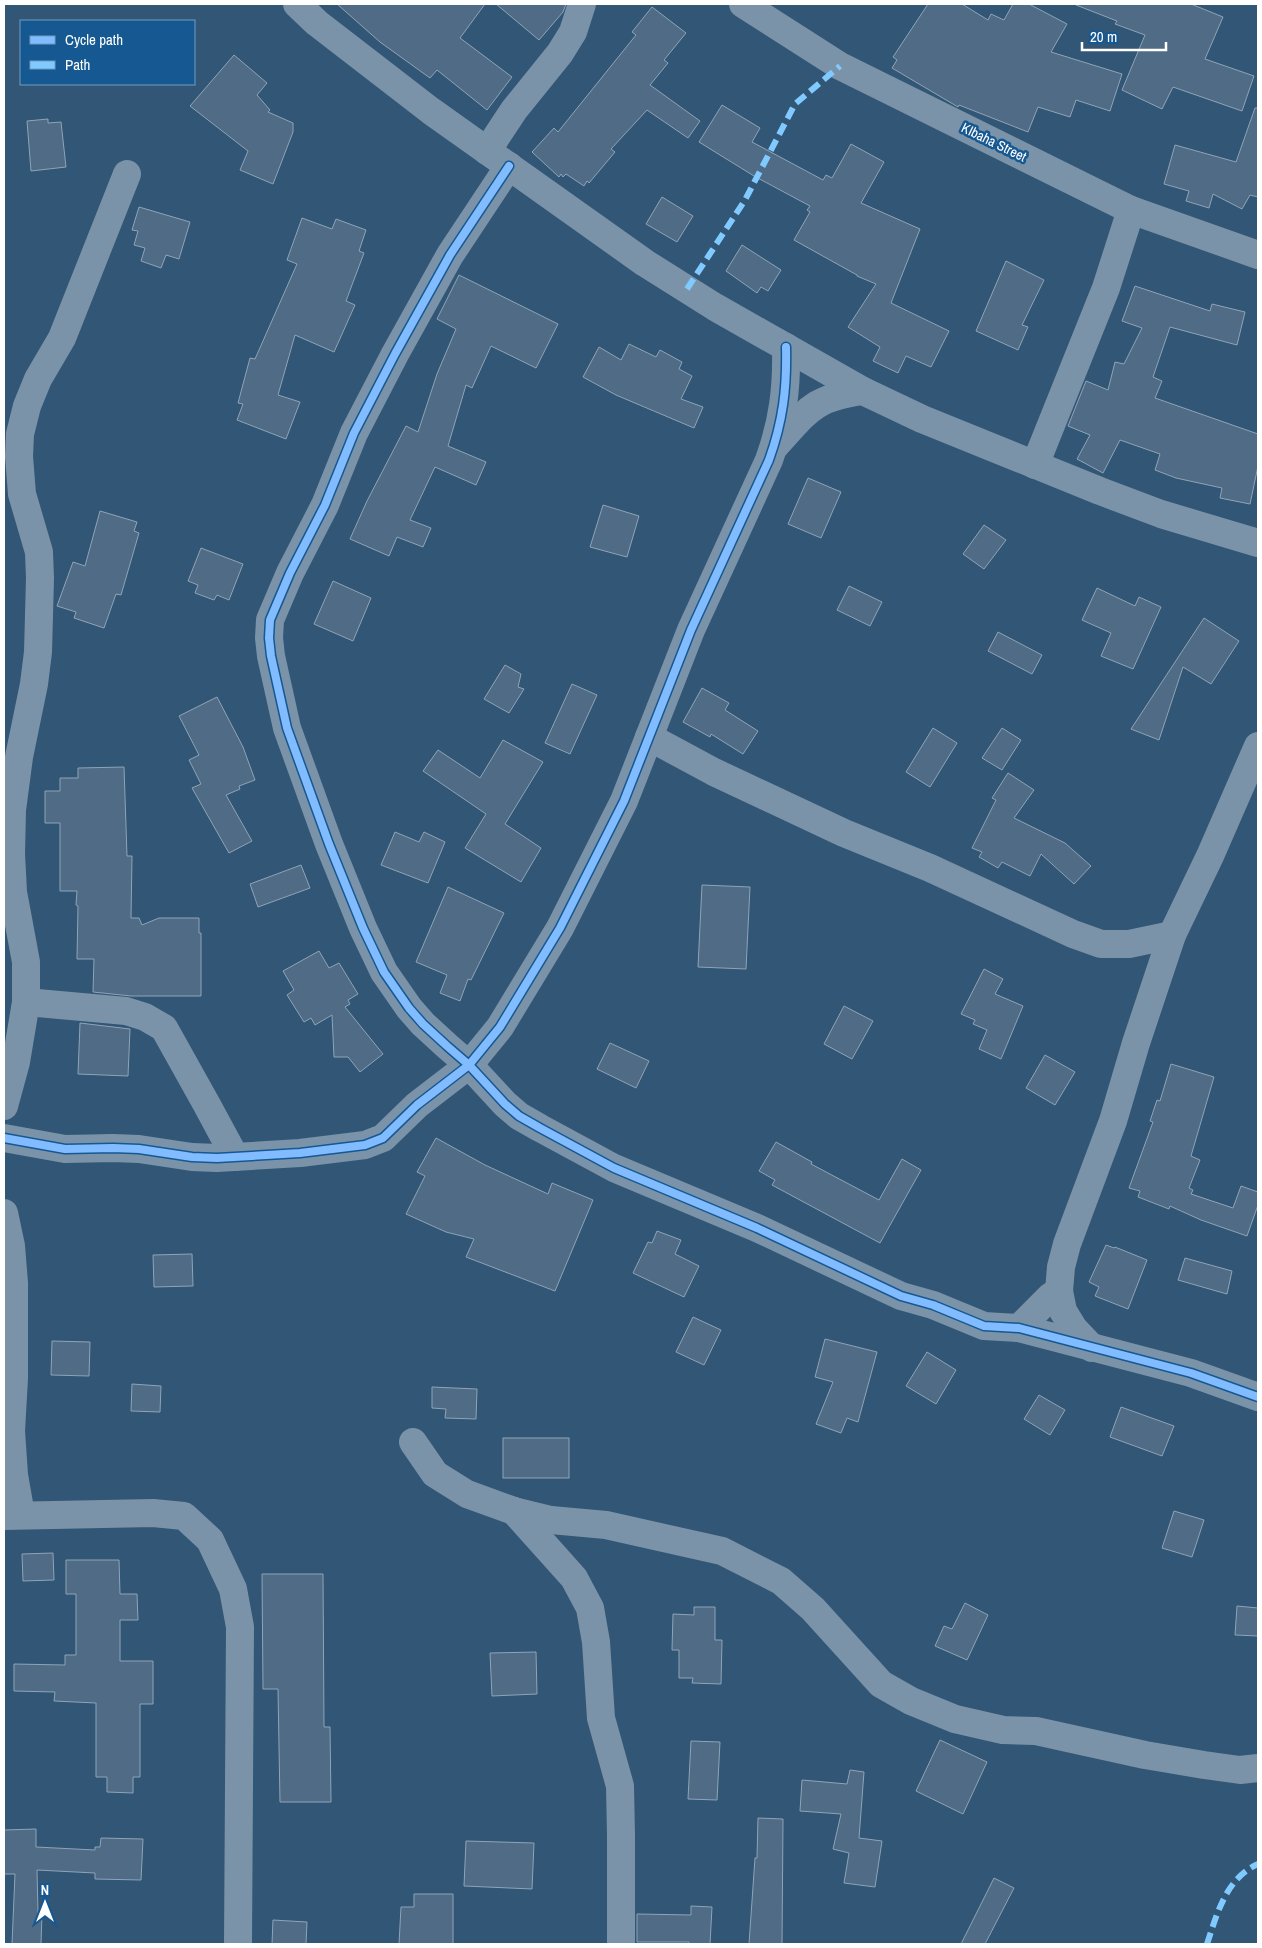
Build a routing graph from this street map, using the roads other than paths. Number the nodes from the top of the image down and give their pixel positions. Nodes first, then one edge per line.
1 (297, 4) edge
2 (582, 4) edge
3 (742, 4) edge
4 (498, 158) junction
5 (127, 174) dead end
6 (1131, 210) junction
7 (1258, 255) edge
8 (786, 347) junction
9 (863, 391) junction
10 (774, 448) junction
11 (1035, 465) junction
12 (1258, 543) edge
13 (649, 737) junction
14 (1258, 746) edge
15 (1172, 935) junction
16 (26, 1002) junction
17 (469, 1064) junction
18 (4, 1106) edge
19 (4, 1138) edge
20 (235, 1158) junction
21 (4, 1213) edge
22 (1059, 1291) junction
23 (1019, 1328) junction
24 (1092, 1348) junction
25 (1258, 1398) edge
26 (413, 1442) dead end
27 (514, 1511) junction
28 (12, 1516) edge
29 (1258, 1768) edge
30 (238, 1944) edge
31 (621, 1944) edge

1 - 4 street
2 - 4 street
3 - 6 street, KIbaha Street
4 - 8 street
4 - 17 street
5 - 16 street
6 - 7 street, KIbaha Street
6 - 11 street
8 - 9 street
8 - 10 street
9 - 10 street
9 - 11 street
10 - 13 street
11 - 12 street
13 - 15 street
13 - 17 street
14 - 15 street
15 - 22 street
16 - 18 street
16 - 20 street
17 - 20 street
17 - 23 street
19 - 20 street
21 - 28 street
22 - 23 street
22 - 24 street
23 - 24 street
24 - 25 street
26 - 27 street
27 - 29 street
27 - 31 street
28 - 30 street

